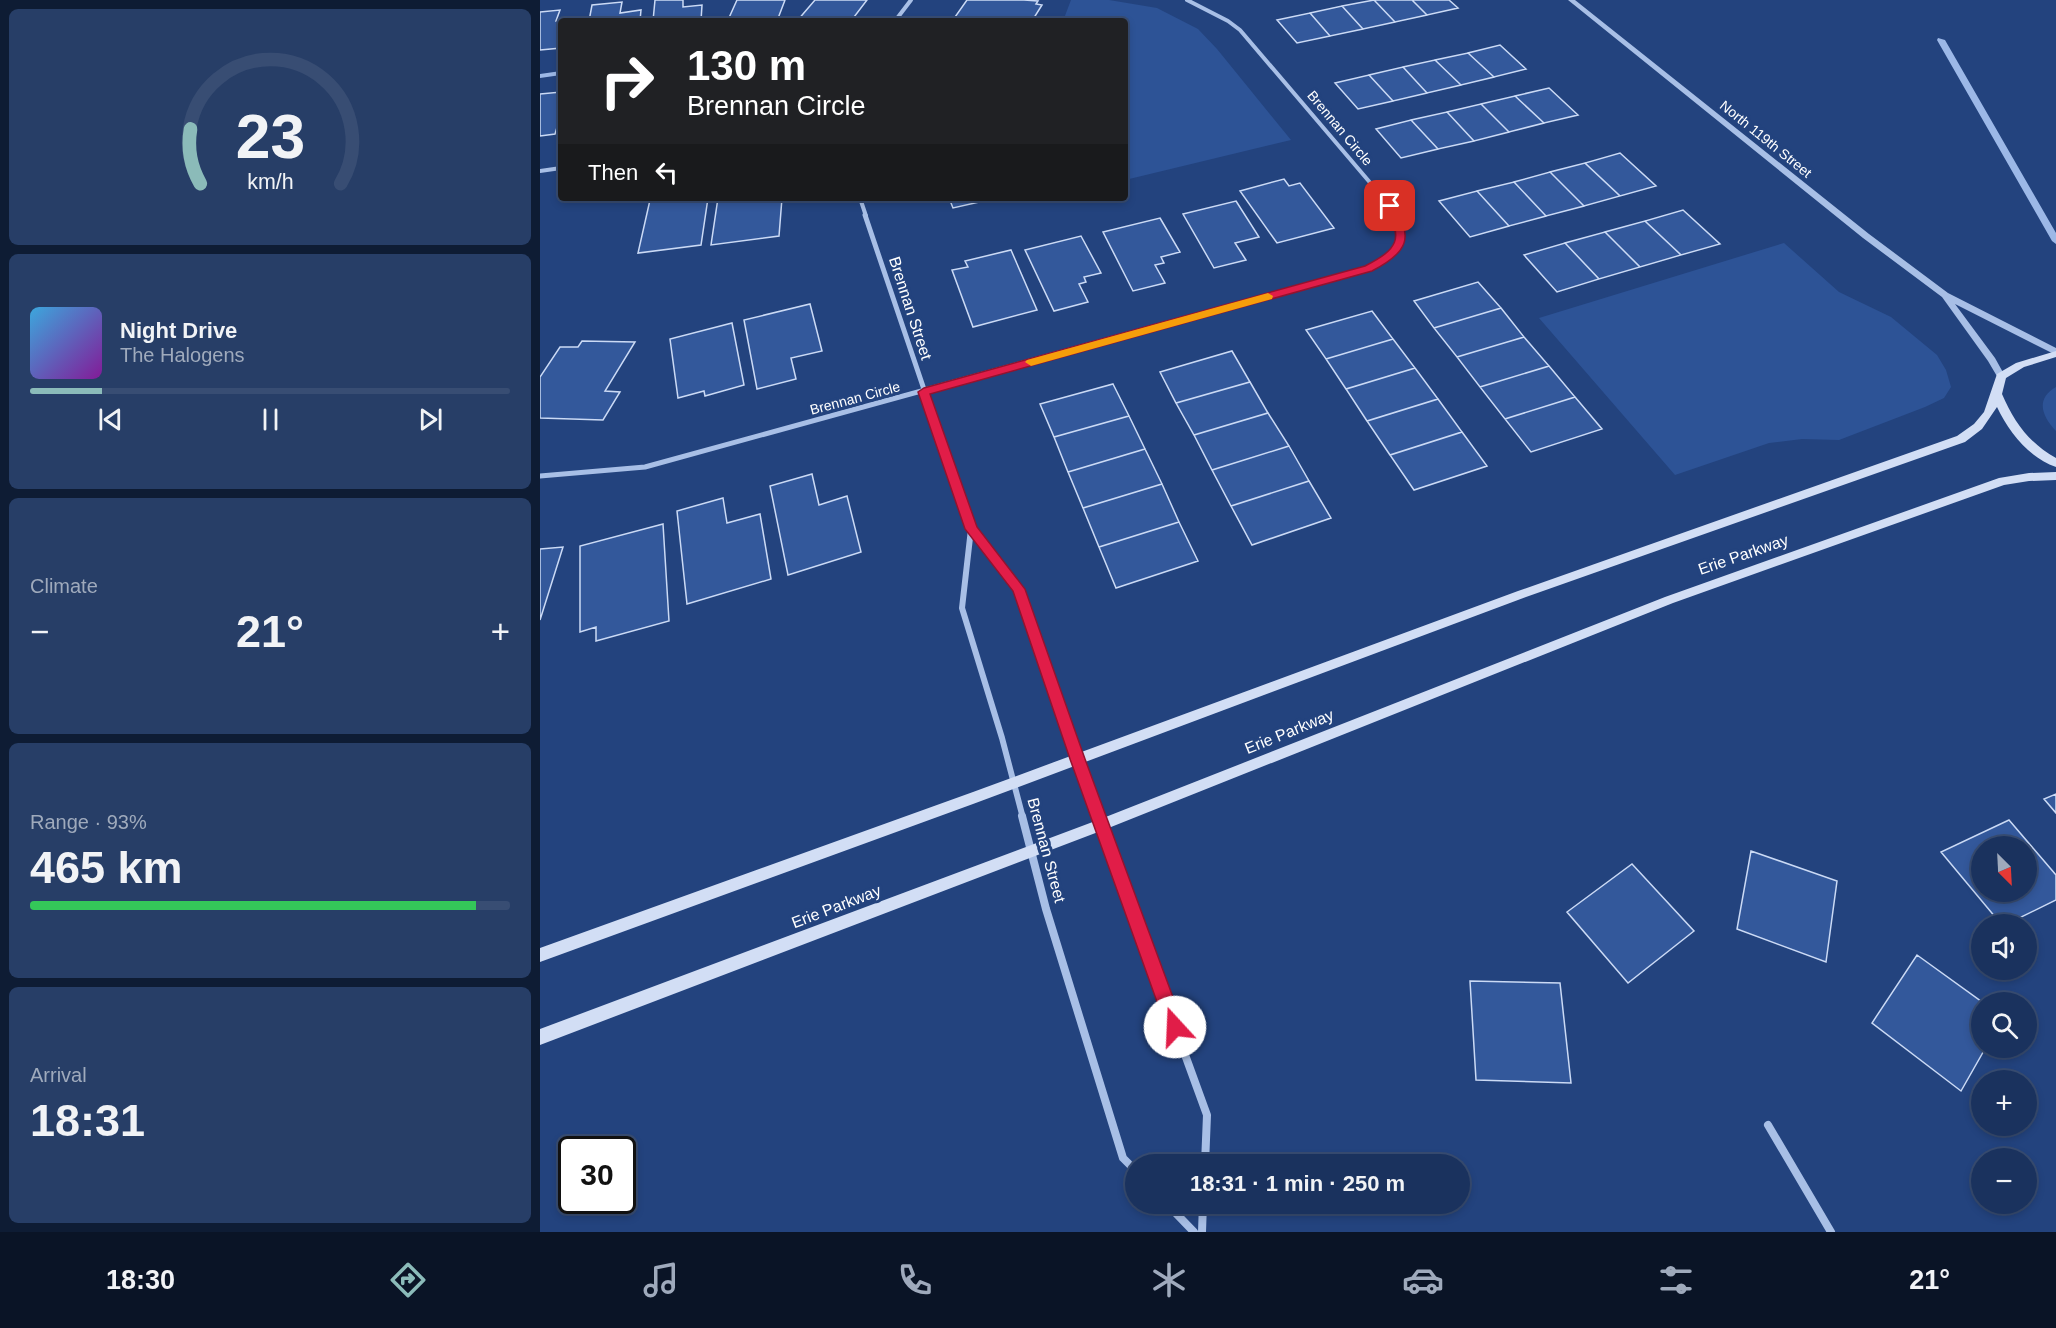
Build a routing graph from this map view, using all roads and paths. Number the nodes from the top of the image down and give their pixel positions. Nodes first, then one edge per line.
1 (911, 0) edge
2 (1187, 0) edge
3 (1571, 0) edge
4 (897, 18) edge
5 (558, 168) edge
6 (540, 171) edge
7 (861, 201) edge
8 (1945, 295) junction
9 (2056, 353) edge
10 (2001, 376) junction
11 (924, 392) junction
12 (1996, 395) junction
13 (2056, 463) edge
14 (540, 476) edge
15 (2056, 476) edge
16 (971, 529) junction
17 (1077, 759) junction
18 (1013, 783) junction
19 (1101, 825) junction
20 (1032, 851) junction
21 (540, 955) edge
22 (540, 1037) edge
23 (1768, 1125) dead end
24 (1205, 1154) edge
25 (1125, 1160) edge
26 (1177, 1214) edge
27 (1203, 1214) edge
28 (1194, 1232) edge
29 (1202, 1232) edge
30 (1831, 1232) edge

1 - 4 street
2 - 11 street, Brennan Circle
3 - 8 street, North 119th Street
5 - 6 street
7 - 11 street, Brennan Street
8 - 9 street, North 119th Street
8 - 10 street, North 119th Street
9 - 10 main road
10 - 12 main road
11 - 14 street, Brennan Circle
11 - 16 street, Brennan Street
12 - 13 main road
12 - 17 main road
15 - 19 main road, Erie Parkway
16 - 17 street, Brennan Street
16 - 18 street, Brennan Street
17 - 18 main road
17 - 19 street, Brennan Street
18 - 20 street, Brennan Street
18 - 21 main road
19 - 20 main road, Erie Parkway
19 - 24 street, Brennan Street
20 - 22 main road, Erie Parkway
20 - 25 street, Brennan Street
23 - 30 street
26 - 28 street
27 - 29 street

